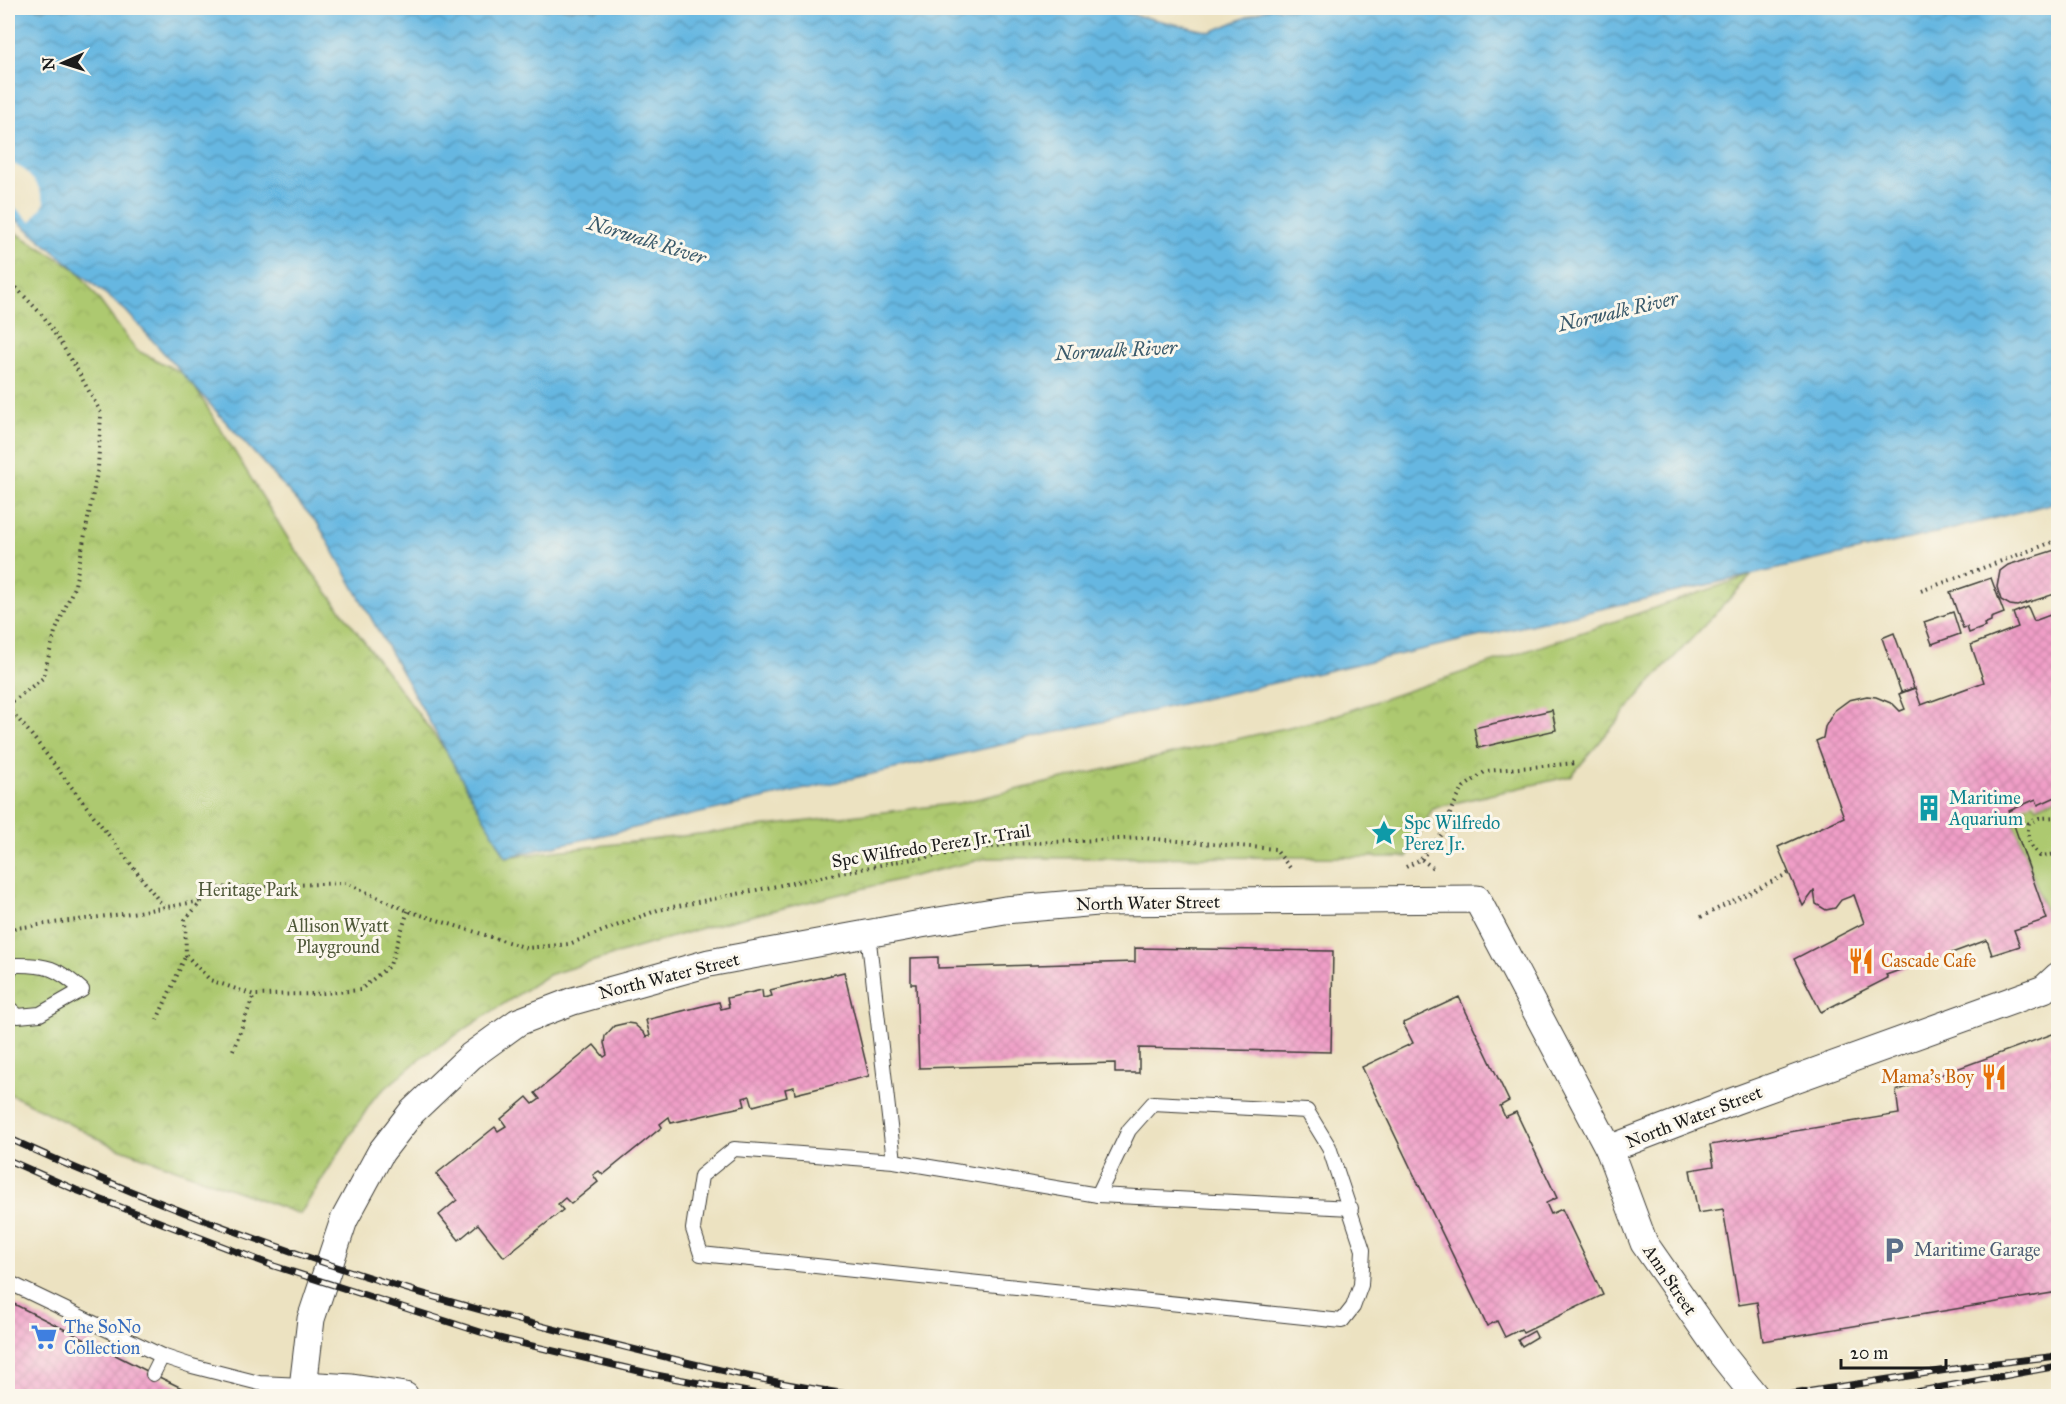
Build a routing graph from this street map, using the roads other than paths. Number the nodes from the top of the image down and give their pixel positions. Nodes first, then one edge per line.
1 (868, 933) junction
2 (8, 973) edge
3 (2058, 976) edge
4 (8, 1006) edge
5 (1609, 1149) junction
6 (894, 1161) junction
7 (1098, 1195) junction
8 (1351, 1208) junction
9 (8, 1282) edge
10 (162, 1356) junction
11 (153, 1374) dead end
12 (302, 1391) edge
13 (405, 1396) edge
14 (1755, 1396) edge

1 - 5 street, North Water Street
1 - 6 lane
1 - 12 street, North Water Street
2 - 4 lane
3 - 5 street, North Water Street
5 - 14 street, Ann Street
6 - 7 lane
6 - 8 lane
7 - 8 lane
7 - 8 lane
9 - 10 lane
10 - 11 lane
10 - 12 lane
12 - 13 street

